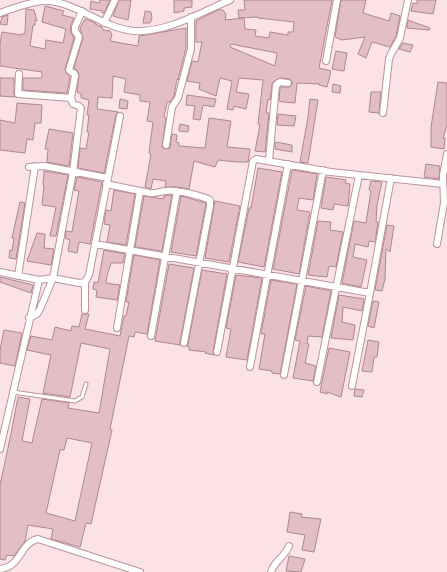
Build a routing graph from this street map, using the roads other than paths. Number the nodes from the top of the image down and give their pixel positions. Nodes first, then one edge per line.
1 (115, 0) edge
2 (230, 0) edge
3 (337, 0) edge
4 (408, 0) edge
5 (59, 1) edge
6 (82, 11) junction
7 (0, 13) edge
8 (191, 17) junction
9 (104, 23) junction
10 (326, 61) dead end
11 (19, 74) dead end
12 (288, 83) dead end
13 (71, 98) junction
14 (383, 113) dead end
15 (120, 116) dead end
16 (166, 145) dead end
17 (447, 154) edge
18 (269, 161) junction
19 (288, 164) junction
20 (323, 170) junction
21 (73, 172) junction
22 (359, 175) junction
23 (108, 178) junction
24 (391, 178) junction
25 (106, 184) junction
26 (443, 184) junction
27 (140, 191) junction
28 (177, 192) junction
29 (95, 244) junction
30 (437, 244) dead end
31 (130, 250) junction
32 (165, 256) junction
33 (199, 262) junction
34 (233, 268) junction
35 (0, 272) edge
36 (268, 274) junction
37 (18, 276) junction
38 (53, 278) junction
39 (39, 280) junction
40 (301, 280) junction
41 (85, 282) junction
42 (336, 287) junction
43 (370, 293) junction
44 (85, 310) dead end
45 (29, 318) junction
46 (117, 328) dead end
47 (151, 336) dead end
48 (184, 343) dead end
49 (217, 352) dead end
50 (250, 367) dead end
51 (284, 375) dead end
52 (317, 382) dead end
53 (86, 384) dead end
54 (352, 386) dead end
55 (13, 392) junction
56 (0, 449) edge
57 (289, 546) dead end
58 (0, 569) edge
59 (140, 572) edge
60 (271, 572) edge

1 - 9 street
2 - 8 street
3 - 10 street
4 - 14 street
5 - 6 street
5 - 7 street
6 - 9 street
6 - 13 street
8 - 9 street
8 - 16 street
11 - 13 street
12 - 18 street
13 - 21 street
15 - 23 street
17 - 26 street
18 - 19 street
18 - 34 street
19 - 20 street
19 - 36 street
20 - 22 street
20 - 40 street
21 - 23 street
21 - 37 street
21 - 38 street
22 - 24 street
22 - 42 street
23 - 25 street
24 - 26 street
24 - 43 street
25 - 27 street
25 - 29 street
26 - 30 street
27 - 28 street
27 - 31 street
28 - 32 street
28 - 33 street
29 - 31 street
29 - 41 street
31 - 32 street
31 - 46 street
32 - 33 street
32 - 47 street
33 - 34 street
33 - 48 street
34 - 36 street
34 - 49 street
35 - 37 street
36 - 40 street
36 - 50 street
37 - 39 street
38 - 39 street
38 - 41 street
38 - 45 street
39 - 45 street
40 - 42 street
40 - 51 street
41 - 44 street
42 - 43 street
42 - 52 street
43 - 54 street
45 - 55 street
53 - 55 lane
55 - 56 street
57 - 60 street
58 - 59 street

